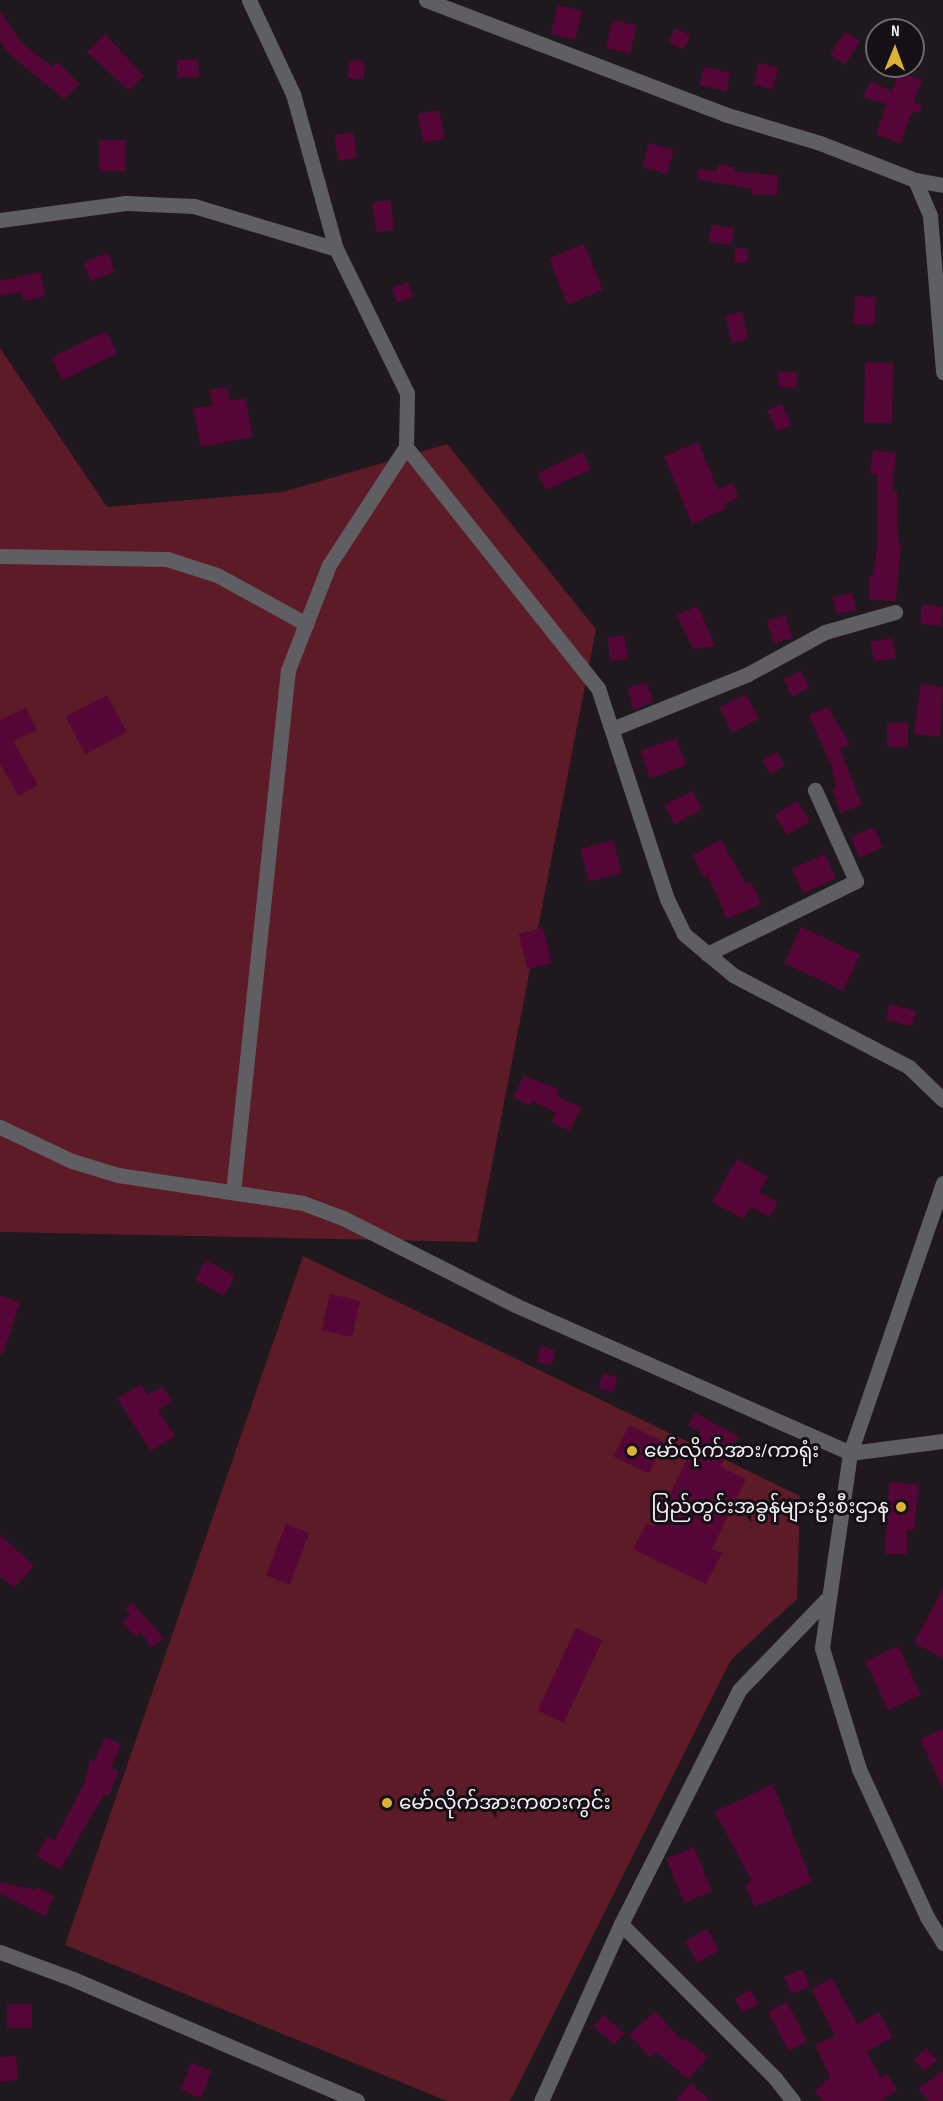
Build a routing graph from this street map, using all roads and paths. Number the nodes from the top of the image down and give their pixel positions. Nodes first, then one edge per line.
1 (249, 0) edge
2 (426, 0) edge
3 (915, 180) junction
4 (943, 185) edge
5 (0, 220) edge
6 (336, 249) junction
7 (943, 372) edge
8 (406, 447) junction
9 (0, 556) edge
10 (895, 612) dead end
11 (306, 624) junction
12 (612, 729) junction
13 (815, 790) dead end
14 (707, 954) junction
15 (943, 1100) edge
16 (0, 1127) edge
17 (943, 1183) edge
18 (233, 1192) junction
19 (943, 1441) edge
20 (850, 1453) junction
21 (826, 1600) junction
22 (621, 1924) junction
23 (943, 1942) edge
24 (0, 1952) edge
25 (357, 2101) edge
26 (541, 2101) edge
27 (793, 2101) edge

1 - 6 street
2 - 3 street
3 - 4 street
3 - 7 street
5 - 6 street
6 - 8 street
8 - 11 street
8 - 12 street
9 - 11 street
10 - 12 street
11 - 18 street
12 - 14 street
13 - 14 street
14 - 15 street
16 - 18 street
17 - 20 street
18 - 20 street
19 - 20 street
20 - 21 street
21 - 22 street
21 - 23 street
22 - 26 street
22 - 27 street
24 - 25 street

